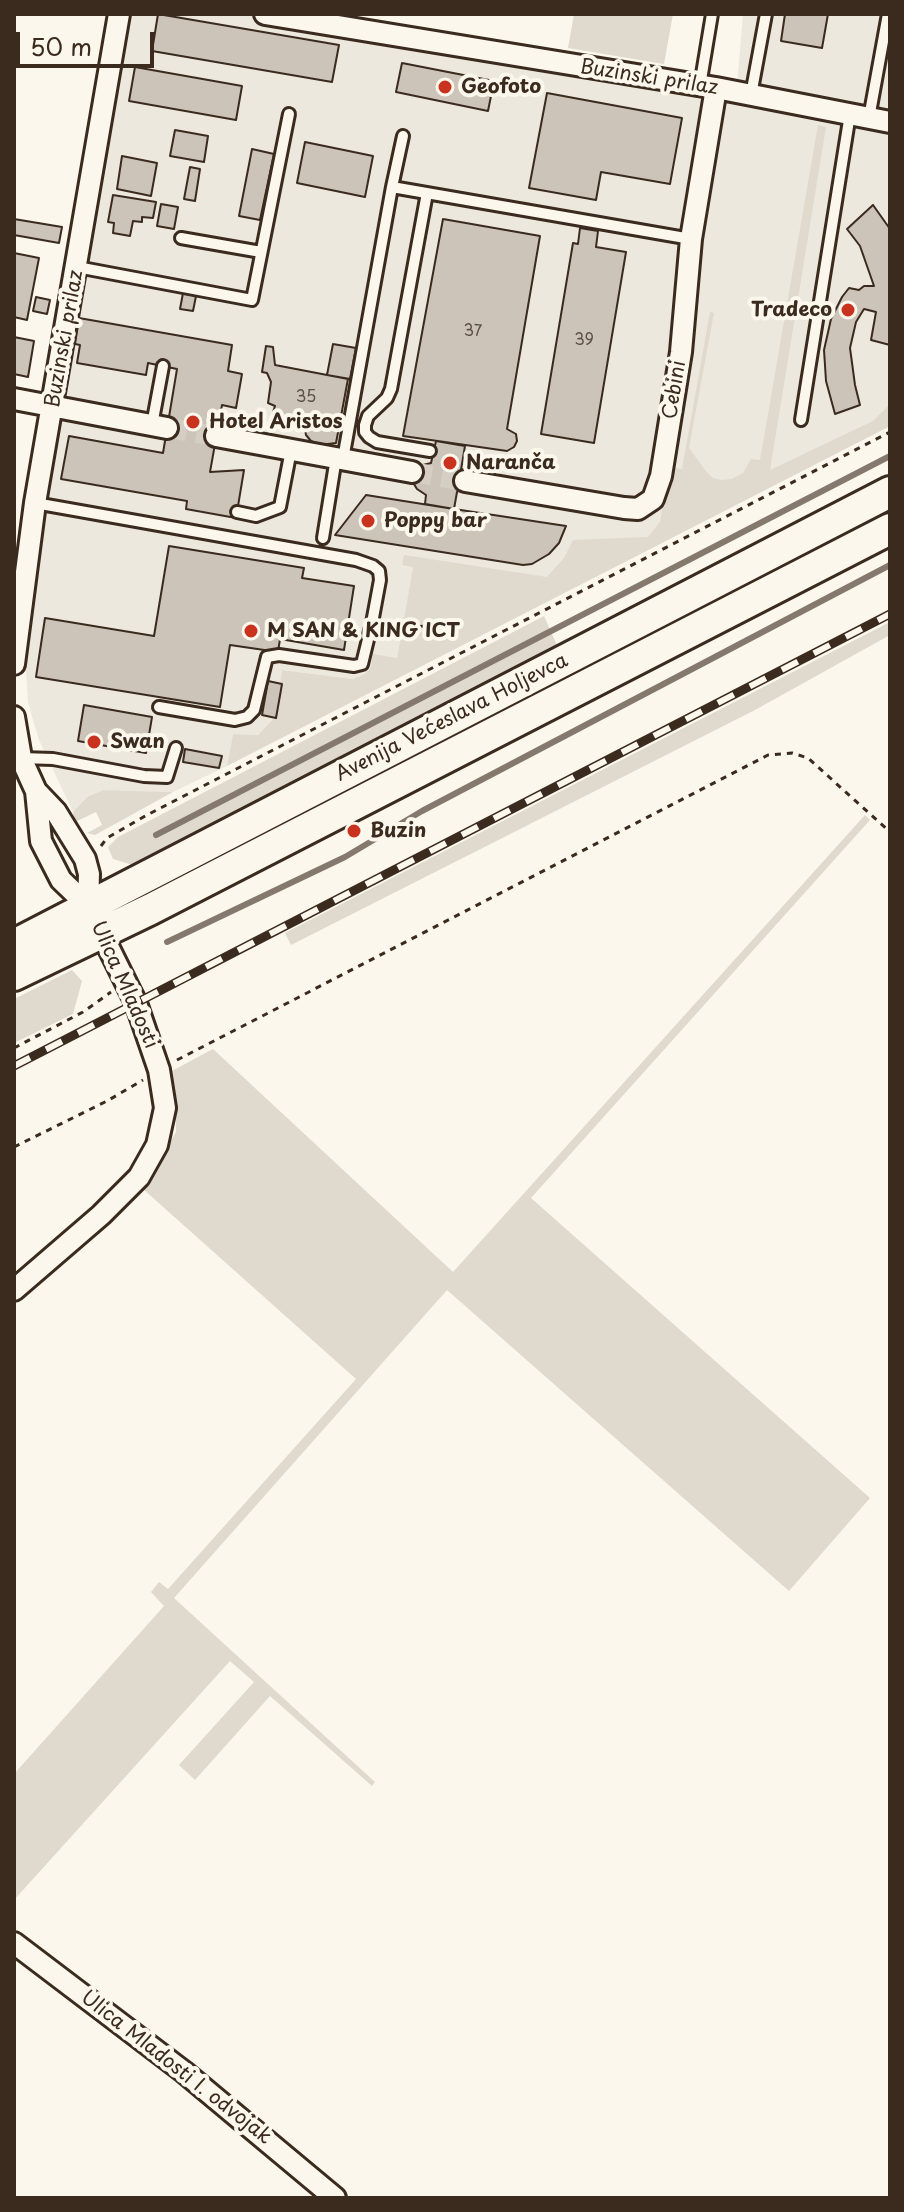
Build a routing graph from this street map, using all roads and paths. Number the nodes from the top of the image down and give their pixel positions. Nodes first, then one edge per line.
1 (119, 14) edge
2 (265, 14) edge
3 (712, 14) edge
4 (766, 14) edge
5 (888, 14) edge
6 (708, 87) junction
7 (751, 95) junction
8 (289, 114) dead end
9 (870, 118) edge
10 (403, 136) dead end
11 (392, 187) junction
12 (427, 193) junction
13 (181, 238) dead end
14 (691, 239) junction
15 (261, 252) junction
16 (77, 267) junction
17 (163, 366) dead end
18 (14, 399) edge
19 (53, 406) junction
20 (801, 420) dead end
21 (160, 427) joint
22 (890, 432) edge
23 (216, 436) tunnel mouth
24 (291, 450) junction
25 (430, 451) dead end
26 (340, 458) junction
27 (412, 472) tunnel mouth
28 (465, 481) tunnel mouth
29 (890, 492) edge
30 (35, 503) junction
31 (237, 512) dead end
32 (890, 529) edge
33 (323, 538) dead end
34 (372, 623) junction
35 (456, 623) dead end
36 (15, 642) edge
37 (14, 664) edge
38 (159, 707) dead end
39 (14, 717) edge
40 (176, 748) dead end
41 (18, 759) edge
42 (36, 791) junction
43 (890, 832) edge
44 (98, 849) dead end
45 (94, 919) junction
46 (14, 945) edge
47 (14, 975) edge
48 (126, 981) junction
49 (14, 1048) edge
50 (159, 1070) junction
51 (14, 1147) edge
52 (14, 1290) edge
53 (14, 1943) edge
54 (335, 2198) edge

1 - 16 street, Buzinski prilaz
2 - 6 street, Buzinski prilaz
3 - 6 lane
4 - 7 lane
5 - 9 lane
6 - 7 street, Buzinski prilaz
6 - 14 street, Cebini
7 - 9 street, Buzinski prilaz
8 - 15 lane
9 - 20 lane
10 - 11 lane
11 - 12 lane
11 - 26 lane
12 - 14 lane
12 - 25 lane
13 - 15 lane
14 - 28 street, Cebini
15 - 16 lane
16 - 19 street, Buzinski prilaz
17 - 21 lane
18 - 19 street
19 - 21 street
19 - 30 street, Buzinski prilaz
22 - 44 path
23 - 24 street
24 - 26 street
24 - 31 lane
26 - 27 street
26 - 33 lane
29 - 45 main road, Avenija Većeslava Holjevca
30 - 34 lane
30 - 36 street, Buzinski prilaz
32 - 45 main road, Avenija Većeslava Holjevca
34 - 35 path
34 - 38 lane
36 - 37 street, Buzinski prilaz
39 - 41 street
40 - 41 lane
41 - 42 street
42 - 45 street
42 - 45 street
43 - 50 path
45 - 46 main road, Avenija Većeslava Holjevca
45 - 47 main road, Avenija Većeslava Holjevca
45 - 48 street, Ulica Mladosti
48 - 49 path
48 - 50 street, Ulica Mladosti
50 - 51 path
50 - 52 street, Ulica Mladosti
53 - 54 street, Ulica Mladosti I. odvojak

